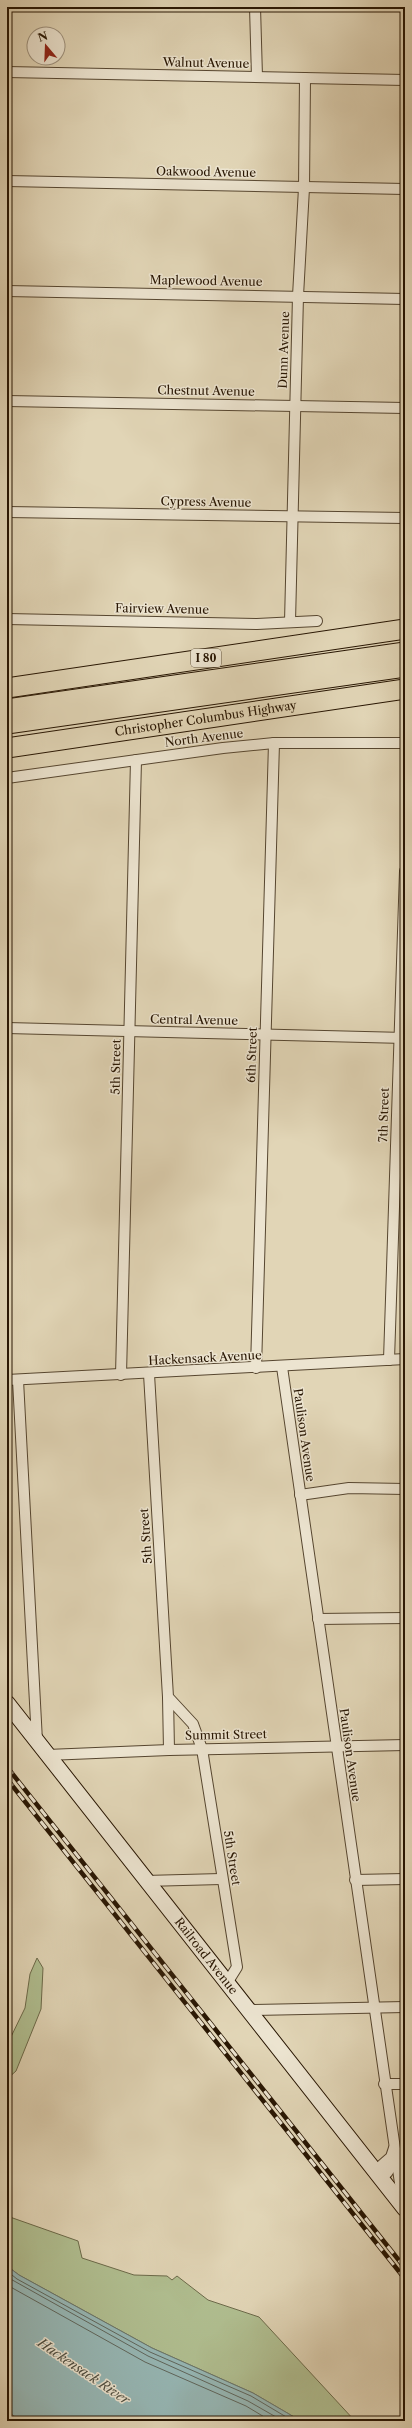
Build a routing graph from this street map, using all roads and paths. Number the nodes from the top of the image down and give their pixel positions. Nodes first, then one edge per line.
1 (255, 7) edge
2 (7, 72) edge
3 (257, 77) junction
4 (305, 78) junction
5 (405, 80) edge
6 (7, 181) edge
7 (304, 188) junction
8 (405, 189) edge
9 (7, 291) edge
10 (298, 296) junction
11 (405, 299) edge
12 (7, 401) edge
13 (295, 406) junction
14 (405, 408) edge
15 (7, 512) edge
16 (293, 516) junction
17 (405, 518) edge
18 (7, 619) edge
19 (317, 621) dead end
20 (290, 622) junction
21 (405, 629) edge
22 (405, 652) edge
23 (405, 667) edge
24 (7, 688) edge
25 (405, 689) edge
26 (7, 710) edge
27 (7, 724) edge
28 (274, 743) junction
29 (405, 743) edge
30 (7, 748) edge
31 (136, 760) junction
32 (7, 778) edge
33 (405, 871) edge
34 (7, 1028) edge
35 (129, 1031) junction
36 (266, 1035) junction
37 (402, 1038) edge
38 (405, 1359) edge
39 (389, 1360) junction
40 (282, 1367) junction
41 (256, 1368) junction
42 (149, 1374) junction
43 (121, 1375) junction
44 (7, 1380) edge
45 (18, 1380) junction
46 (405, 1489) edge
47 (300, 1495) junction
48 (405, 1618) edge
49 (318, 1619) junction
50 (168, 1697) junction
51 (7, 1703) edge
52 (37, 1741) junction
53 (405, 1745) edge
54 (335, 1746) junction
55 (202, 1749) junction
56 (170, 1750) junction
57 (48, 1755) junction
58 (221, 1879) junction
59 (405, 1879) edge
60 (355, 1880) junction
61 (145, 1881) junction
62 (227, 1983) junction
63 (405, 2007) edge
64 (373, 2008) junction
65 (249, 2010) junction
66 (384, 2084) junction
67 (405, 2084) edge
68 (394, 2148) junction
69 (396, 2160) junction
70 (377, 2174) junction
71 (404, 2208) edge

1 - 3 street
2 - 3 street, Walnut Avenue
3 - 4 street, Walnut Avenue
4 - 5 street, Walnut Avenue
4 - 7 street, Dunn Avenue
6 - 7 street, Oakwood Avenue
7 - 8 street, Oakwood Avenue
7 - 10 street, Dunn Avenue
9 - 10 street, Maplewood Avenue
10 - 11 street, Maplewood Avenue
10 - 13 street, Dunn Avenue
12 - 13 street, Chestnut Avenue
13 - 14 street, Chestnut Avenue
13 - 16 street, Dunn Avenue
15 - 16 street, Cypress Avenue
16 - 17 street, Cypress Avenue
16 - 20 street, Dunn Avenue
18 - 20 street, Fairview Avenue
19 - 20 street, Fairview Avenue
21 - 24 highway, I 80
22 - 26 highway, I 80
23 - 27 highway, Christopher Columbus Highway
25 - 30 highway, Christopher Columbus Highway
28 - 29 street, North Avenue
28 - 31 street, North Avenue
28 - 36 street, 6th Street
31 - 32 street, North Avenue
31 - 35 street, 5th Street
33 - 37 street, 7th Street
34 - 35 street, Central Avenue
35 - 36 street, Central Avenue
35 - 43 street, 5th Street
36 - 37 street, Central Avenue
36 - 41 street, 6th Street
37 - 39 street, 7th Street
38 - 39 street, Hackensack Avenue
39 - 40 street, Hackensack Avenue
40 - 41 street, Hackensack Avenue
40 - 47 street, Paulison Avenue
41 - 42 street, Hackensack Avenue
42 - 43 street, Hackensack Avenue
42 - 50 street, 5th Street
43 - 45 street, Hackensack Avenue
44 - 45 street, Hackensack Avenue
45 - 52 street
46 - 47 street
47 - 49 street, Paulison Avenue
48 - 49 street
49 - 54 street, Paulison Avenue
50 - 55 street, 5th Street
50 - 56 street, 5th Street
51 - 52 main road, Railroad Avenue
52 - 57 main road, Railroad Avenue
53 - 54 street, Summit Street
54 - 55 street, Summit Street
54 - 60 street, Paulison Avenue
55 - 56 street, Summit Street
55 - 58 street, 5th Street
56 - 57 street, Summit Street
57 - 61 main road, Railroad Avenue
58 - 61 street
58 - 62 street, 5th Street
59 - 60 street
60 - 64 street, Paulison Avenue
61 - 62 main road, Railroad Avenue
62 - 65 main road, Railroad Avenue
63 - 64 street
64 - 65 street
64 - 66 street, Paulison Avenue
65 - 70 main road, Railroad Avenue
66 - 67 street
66 - 68 street, Paulison Avenue
68 - 69 street, Paulison Avenue
68 - 70 street
69 - 70 street
69 - 71 street, Paulison Avenue
70 - 71 main road, Railroad Avenue

